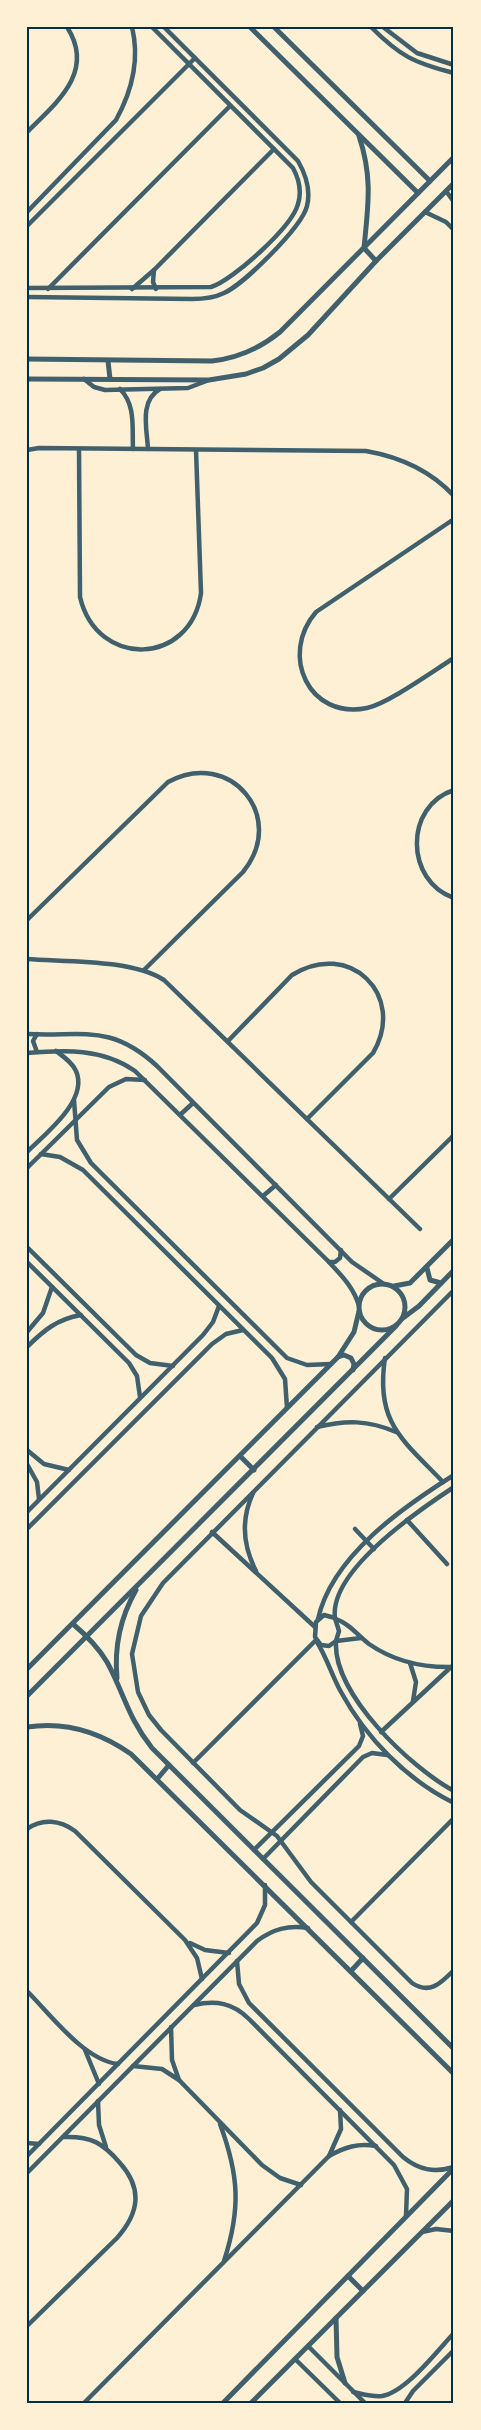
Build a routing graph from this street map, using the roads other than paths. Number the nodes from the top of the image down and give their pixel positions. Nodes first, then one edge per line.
1 (67, 27) edge
2 (132, 27) edge
3 (152, 27) edge
4 (164, 27) edge
5 (250, 27) edge
6 (274, 27) edge
7 (371, 27) edge
8 (383, 27) edge
9 (195, 57) junction
10 (189, 64) junction
11 (454, 65) edge
12 (454, 73) edge
13 (230, 105) junction
14 (108, 131) junction
15 (27, 132) edge
16 (359, 135) junction
17 (115, 138) junction
18 (274, 149) junction
19 (454, 157) edge
20 (430, 181) junction
21 (454, 183) edge
22 (446, 191) junction
23 (418, 193) junction
24 (454, 202) edge
25 (27, 212) edge
26 (425, 212) junction
27 (27, 226) edge
28 (454, 230) edge
29 (364, 248) junction
30 (376, 261) junction
31 (154, 270) junction
32 (27, 288) edge
33 (48, 289) junction
34 (101, 289) junction
35 (113, 289) junction
36 (132, 289) junction
37 (156, 289) junction
38 (27, 297) edge
39 (102, 298) junction
40 (114, 298) junction
41 (27, 359) edge
42 (108, 361) junction
43 (27, 379) edge
44 (84, 379) junction
45 (110, 379) junction
46 (209, 380) junction
47 (120, 389) junction
48 (161, 389) junction
49 (132, 409) junction
50 (146, 409) junction
51 (79, 449) junction
52 (133, 449) junction
53 (148, 449) junction
54 (27, 450) edge
55 (196, 450) junction
56 (454, 496) edge
57 (454, 519) edge
58 (454, 658) edge
59 (454, 790) edge
60 (454, 898) edge
61 (27, 920) edge
62 (27, 959) edge
63 (144, 970) junction
64 (27, 1034) edge
65 (37, 1034) junction
66 (228, 1041) junction
67 (57, 1051) junction
68 (37, 1052) junction
69 (27, 1053) edge
70 (145, 1080) junction
71 (74, 1100) junction
72 (193, 1103) junction
73 (181, 1114) junction
74 (307, 1119) junction
75 (75, 1121) junction
76 (454, 1135) edge
77 (27, 1152) edge
78 (41, 1154) junction
79 (82, 1158) junction
80 (77, 1166) junction
81 (27, 1168) edge
82 (276, 1185) junction
83 (263, 1196) junction
84 (389, 1199) junction
85 (420, 1229) dead end
86 (454, 1239) edge
87 (27, 1247) edge
88 (341, 1250) junction
89 (329, 1262) junction
90 (27, 1263) edge
91 (197, 1268) junction
92 (427, 1268) junction
93 (454, 1270) edge
94 (190, 1277) junction
95 (441, 1283) junction
96 (384, 1284) junction
97 (52, 1287) junction
98 (393, 1287) junction
99 (454, 1290) edge
100 (454, 1296) edge
101 (443, 1301) junction
102 (219, 1306) junction
103 (359, 1309) junction
104 (81, 1315) junction
105 (402, 1319) junction
106 (396, 1326) junction
107 (32, 1327) junction
108 (243, 1330) junction
109 (27, 1332) edge
110 (40, 1334) junction
111 (203, 1335) junction
112 (212, 1344) junction
113 (27, 1347) edge
114 (131, 1350) junction
115 (280, 1350) junction
116 (338, 1357) junction
117 (125, 1358) junction
118 (272, 1358) junction
119 (385, 1358) junction
120 (331, 1364) junction
121 (173, 1366) junction
122 (352, 1371) junction
123 (140, 1398) junction
124 (287, 1408) junction
125 (316, 1427) junction
126 (396, 1432) junction
127 (101, 1437) junction
128 (110, 1446) junction
129 (27, 1450) edge
130 (32, 1456) junction
131 (240, 1456) junction
132 (27, 1464) edge
133 (69, 1470) junction
134 (254, 1470) junction
135 (454, 1475) edge
136 (443, 1482) junction
137 (454, 1488) edge
138 (254, 1490) junction
139 (39, 1499) junction
140 (27, 1512) edge
141 (407, 1520) junction
142 (27, 1529) edge
143 (355, 1529) dead end
144 (212, 1532) junction
145 (367, 1541) junction
146 (374, 1549) junction
147 (447, 1564) dead end
148 (257, 1573) junction
149 (139, 1584) junction
150 (335, 1618) junction
151 (318, 1619) junction
152 (73, 1624) junction
153 (315, 1626) junction
154 (87, 1636) junction
155 (361, 1638) junction
156 (317, 1641) junction
157 (336, 1641) junction
158 (410, 1663) junction
159 (452, 1667) edge
160 (27, 1669) edge
161 (117, 1683) junction
162 (27, 1696) edge
163 (413, 1702) junction
164 (357, 1716) junction
165 (27, 1727) edge
166 (381, 1732) junction
167 (359, 1746) junction
168 (367, 1755) junction
169 (393, 1759) junction
170 (193, 1763) junction
171 (169, 1765) junction
172 (424, 1772) junction
173 (158, 1778) junction
174 (417, 1780) junction
175 (317, 1789) junction
176 (454, 1791) edge
177 (324, 1796) junction
178 (454, 1803) edge
179 (454, 1818) edge
180 (27, 1829) edge
181 (272, 1833) junction
182 (281, 1841) junction
183 (254, 1850) junction
184 (263, 1859) junction
185 (265, 1886) junction
186 (351, 1922) junction
187 (308, 1928) junction
188 (248, 1932) junction
189 (185, 1940) junction
190 (257, 1941) junction
191 (229, 1953) junction
192 (363, 1958) junction
193 (237, 1961) junction
194 (351, 1971) junction
195 (454, 1971) edge
196 (202, 1979) junction
197 (27, 1991) edge
198 (194, 2005) junction
199 (171, 2027) junction
200 (84, 2048) junction
201 (454, 2049) edge
202 (305, 2060) junction
203 (118, 2064) junction
204 (133, 2066) junction
205 (298, 2067) junction
206 (454, 2074) edge
207 (178, 2080) junction
208 (99, 2084) junction
209 (98, 2102) junction
210 (340, 2110) junction
211 (219, 2121) junction
212 (63, 2137) junction
213 (27, 2143) edge
214 (39, 2144) junction
215 (376, 2146) junction
216 (106, 2147) junction
217 (27, 2156) edge
218 (329, 2156) junction
219 (454, 2168) edge
220 (27, 2173) edge
221 (301, 2185) junction
222 (454, 2200) edge
223 (406, 2218) junction
224 (454, 2231) edge
225 (422, 2232) junction
226 (223, 2263) junction
227 (348, 2276) junction
228 (363, 2291) junction
229 (336, 2318) junction
230 (27, 2326) edge
231 (454, 2333) edge
232 (308, 2346) junction
233 (454, 2350) edge
234 (295, 2359) junction
235 (345, 2383) junction
236 (353, 2392) junction
237 (84, 2403) edge
238 (223, 2403) edge
239 (251, 2403) edge
240 (340, 2403) edge
241 (365, 2403) edge
242 (405, 2403) edge

1 - 15 street
2 - 14 street
3 - 10 street
4 - 9 street
5 - 16 street
6 - 20 street
7 - 12 street
8 - 11 street
9 - 10 street
9 - 40 street
10 - 13 street
10 - 17 street
13 - 18 street
13 - 33 street
14 - 17 street
14 - 25 street
16 - 23 street
16 - 29 street
17 - 27 street
18 - 31 street
18 - 37 street
19 - 20 street
20 - 23 street
21 - 22 street
22 - 24 street
22 - 26 street
23 - 29 street
26 - 28 street
26 - 30 street
29 - 30 street
29 - 42 street
30 - 46 street
31 - 36 street
31 - 37 street
32 - 33 street
33 - 34 street
34 - 35 street
34 - 39 street
35 - 36 street
35 - 40 street
36 - 37 street
38 - 39 street
39 - 40 street
41 - 42 street
42 - 45 street
43 - 44 street
44 - 45 street
44 - 47 street
45 - 46 street
46 - 48 street
47 - 48 street
47 - 49 street
48 - 50 street
49 - 50 street
49 - 52 street
50 - 53 street
51 - 52 street
51 - 54 street
51 - 55 street
52 - 53 street
53 - 55 street
55 - 56 street
57 - 58 street
59 - 60 street
61 - 63 street
62 - 63 street
63 - 66 street
64 - 65 street
65 - 68 street
65 - 72 street
66 - 74 street
66 - 74 street
67 - 68 street
67 - 70 street
67 - 71 street
68 - 69 street
70 - 73 street
70 - 75 street
71 - 75 street
71 - 77 street
72 - 73 street
72 - 82 street
73 - 83 street
74 - 84 street
75 - 78 street
75 - 79 street
76 - 84 street
78 - 80 street
78 - 81 street
79 - 80 street
79 - 91 street
80 - 94 street
82 - 83 street
82 - 88 street
83 - 89 street
84 - 85 street
86 - 92 street
87 - 114 street
88 - 89 street
88 - 96 street
89 - 103 street
90 - 97 street
91 - 94 street
91 - 115 street
92 - 95 street
92 - 98 street
93 - 95 street
94 - 102 street
95 - 105 street
96 - 98 street
96 - 103 street
97 - 104 street
97 - 107 street
98 - 105 street
99 - 101 street
100 - 101 street
101 - 119 street
102 - 108 street
102 - 111 street
103 - 106 street
103 - 116 street
104 - 110 street
104 - 117 street
105 - 106 street
106 - 122 street
107 - 109 street
107 - 110 street
108 - 112 street
108 - 118 street
110 - 113 street
111 - 112 street
111 - 121 street
112 - 128 street
114 - 117 street
114 - 121 street
115 - 118 street
115 - 120 street
116 - 120 street
116 - 122 street
117 - 123 street
118 - 124 street
119 - 125 street
119 - 126 street
120 - 124 street
121 - 123 street
122 - 134 street
123 - 127 street
124 - 131 street
125 - 126 street
125 - 138 street
126 - 136 street
127 - 128 street
127 - 133 street
128 - 142 street
129 - 130 street
130 - 132 street
130 - 133 street
131 - 134 street
131 - 152 street
132 - 139 street
133 - 139 street
134 - 149 street
135 - 136 street
136 - 145 street
137 - 141 street
138 - 144 street
138 - 148 street
139 - 140 street
141 - 146 street
141 - 147 street
143 - 145 street
144 - 148 street
144 - 170 street
145 - 146 street
145 - 151 street
146 - 150 street
148 - 153 street
149 - 154 street
149 - 161 street
150 - 151 street
150 - 155 street
150 - 157 street
151 - 153 street
152 - 154 street
152 - 160 street
153 - 156 street
154 - 161 street
154 - 162 street
155 - 157 street
155 - 158 street
156 - 157 street
156 - 164 street
156 - 170 street
157 - 166 street
158 - 159 street
158 - 163 street
159 - 163 street
161 - 171 street
163 - 166 street
164 - 167 street
164 - 169 street
165 - 173 street
166 - 172 street
167 - 168 street
167 - 175 street
168 - 169 street
168 - 177 street
169 - 174 street
170 - 181 street
171 - 173 street
171 - 183 street
172 - 174 street
172 - 176 street
173 - 185 street
174 - 178 street
175 - 177 street
175 - 181 street
177 - 182 street
179 - 186 street
180 - 189 street
181 - 182 street
181 - 183 street
182 - 184 street
182 - 186 street
183 - 184 street
184 - 192 street
185 - 187 street
185 - 188 street
186 - 195 street
187 - 190 street
187 - 194 street
188 - 190 street
188 - 191 street
189 - 191 street
189 - 196 street
190 - 193 street
191 - 196 street
192 - 194 street
192 - 201 street
193 - 198 street
193 - 202 street
194 - 206 street
196 - 203 street
197 - 200 street
198 - 199 street
198 - 205 street
199 - 204 street
199 - 207 street
200 - 203 street
200 - 208 street
202 - 205 street
202 - 219 street
203 - 208 street
204 - 207 street
204 - 209 street
205 - 210 street
207 - 211 street
208 - 214 street
209 - 212 street
209 - 216 street
210 - 215 street
210 - 218 street
211 - 221 street
211 - 226 street
212 - 216 street
212 - 220 street
213 - 214 street
214 - 217 street
215 - 218 street
215 - 223 street
216 - 230 street
218 - 221 street
219 - 223 street
221 - 226 street
222 - 225 street
223 - 227 street
224 - 225 street
225 - 228 street
226 - 237 street
227 - 228 street
227 - 238 street
228 - 229 street
229 - 232 street
229 - 235 street
231 - 236 street
232 - 234 street
232 - 235 street
233 - 242 street
234 - 239 street
234 - 240 street
235 - 236 street
236 - 241 street

